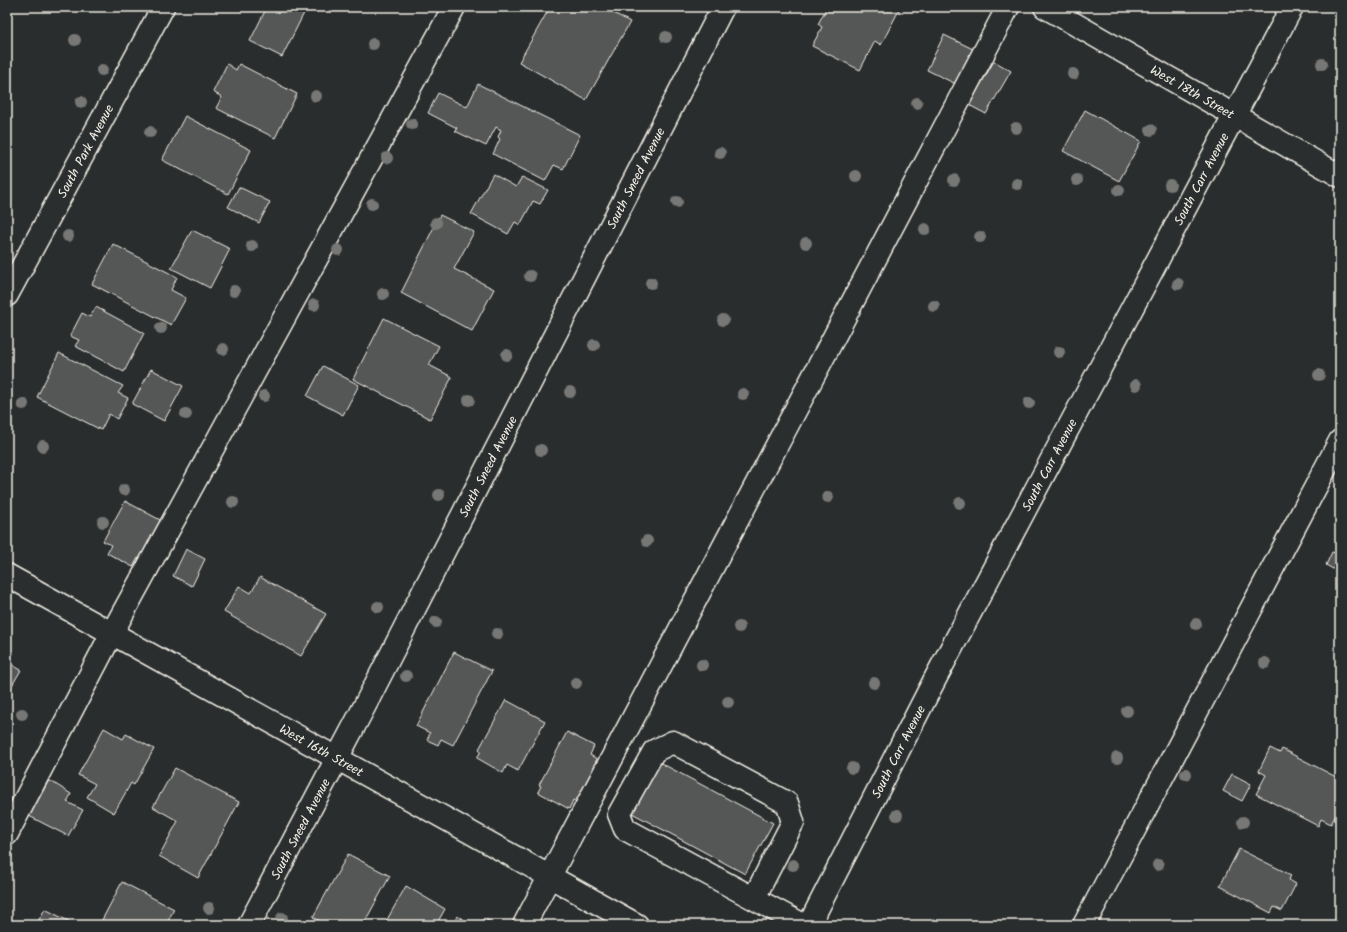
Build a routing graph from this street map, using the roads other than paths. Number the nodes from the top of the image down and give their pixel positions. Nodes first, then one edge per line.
1 (163, 7) edge
2 (454, 7) edge
3 (723, 7) edge
4 (1008, 7) edge
5 (1045, 7) edge
6 (1292, 7) edge
7 (1234, 116) junction
8 (1340, 176) edge
9 (7, 295) edge
10 (1340, 441) edge
11 (7, 575) edge
12 (112, 633) junction
13 (337, 759) junction
14 (7, 834) edge
15 (549, 876) junction
16 (754, 898) junction
17 (249, 925) edge
18 (524, 925) edge
19 (637, 925) edge
20 (803, 925) edge
21 (809, 925) edge
22 (1084, 925) edge

1 - 9 street, South Park Avenue
2 - 12 street
3 - 13 street, South Sneed Avenue
4 - 15 street
5 - 7 street, West 18th Street
6 - 7 street, South Carr Avenue
7 - 8 street, West 18th Street
7 - 21 street, South Carr Avenue
10 - 22 street
11 - 12 street, West 16th Street
12 - 13 street, West 16th Street
12 - 14 street
13 - 15 street, West 16th Street
13 - 17 street, South Sneed Avenue
15 - 18 street
15 - 19 street, West 16th Street
16 - 16 street
16 - 20 street

